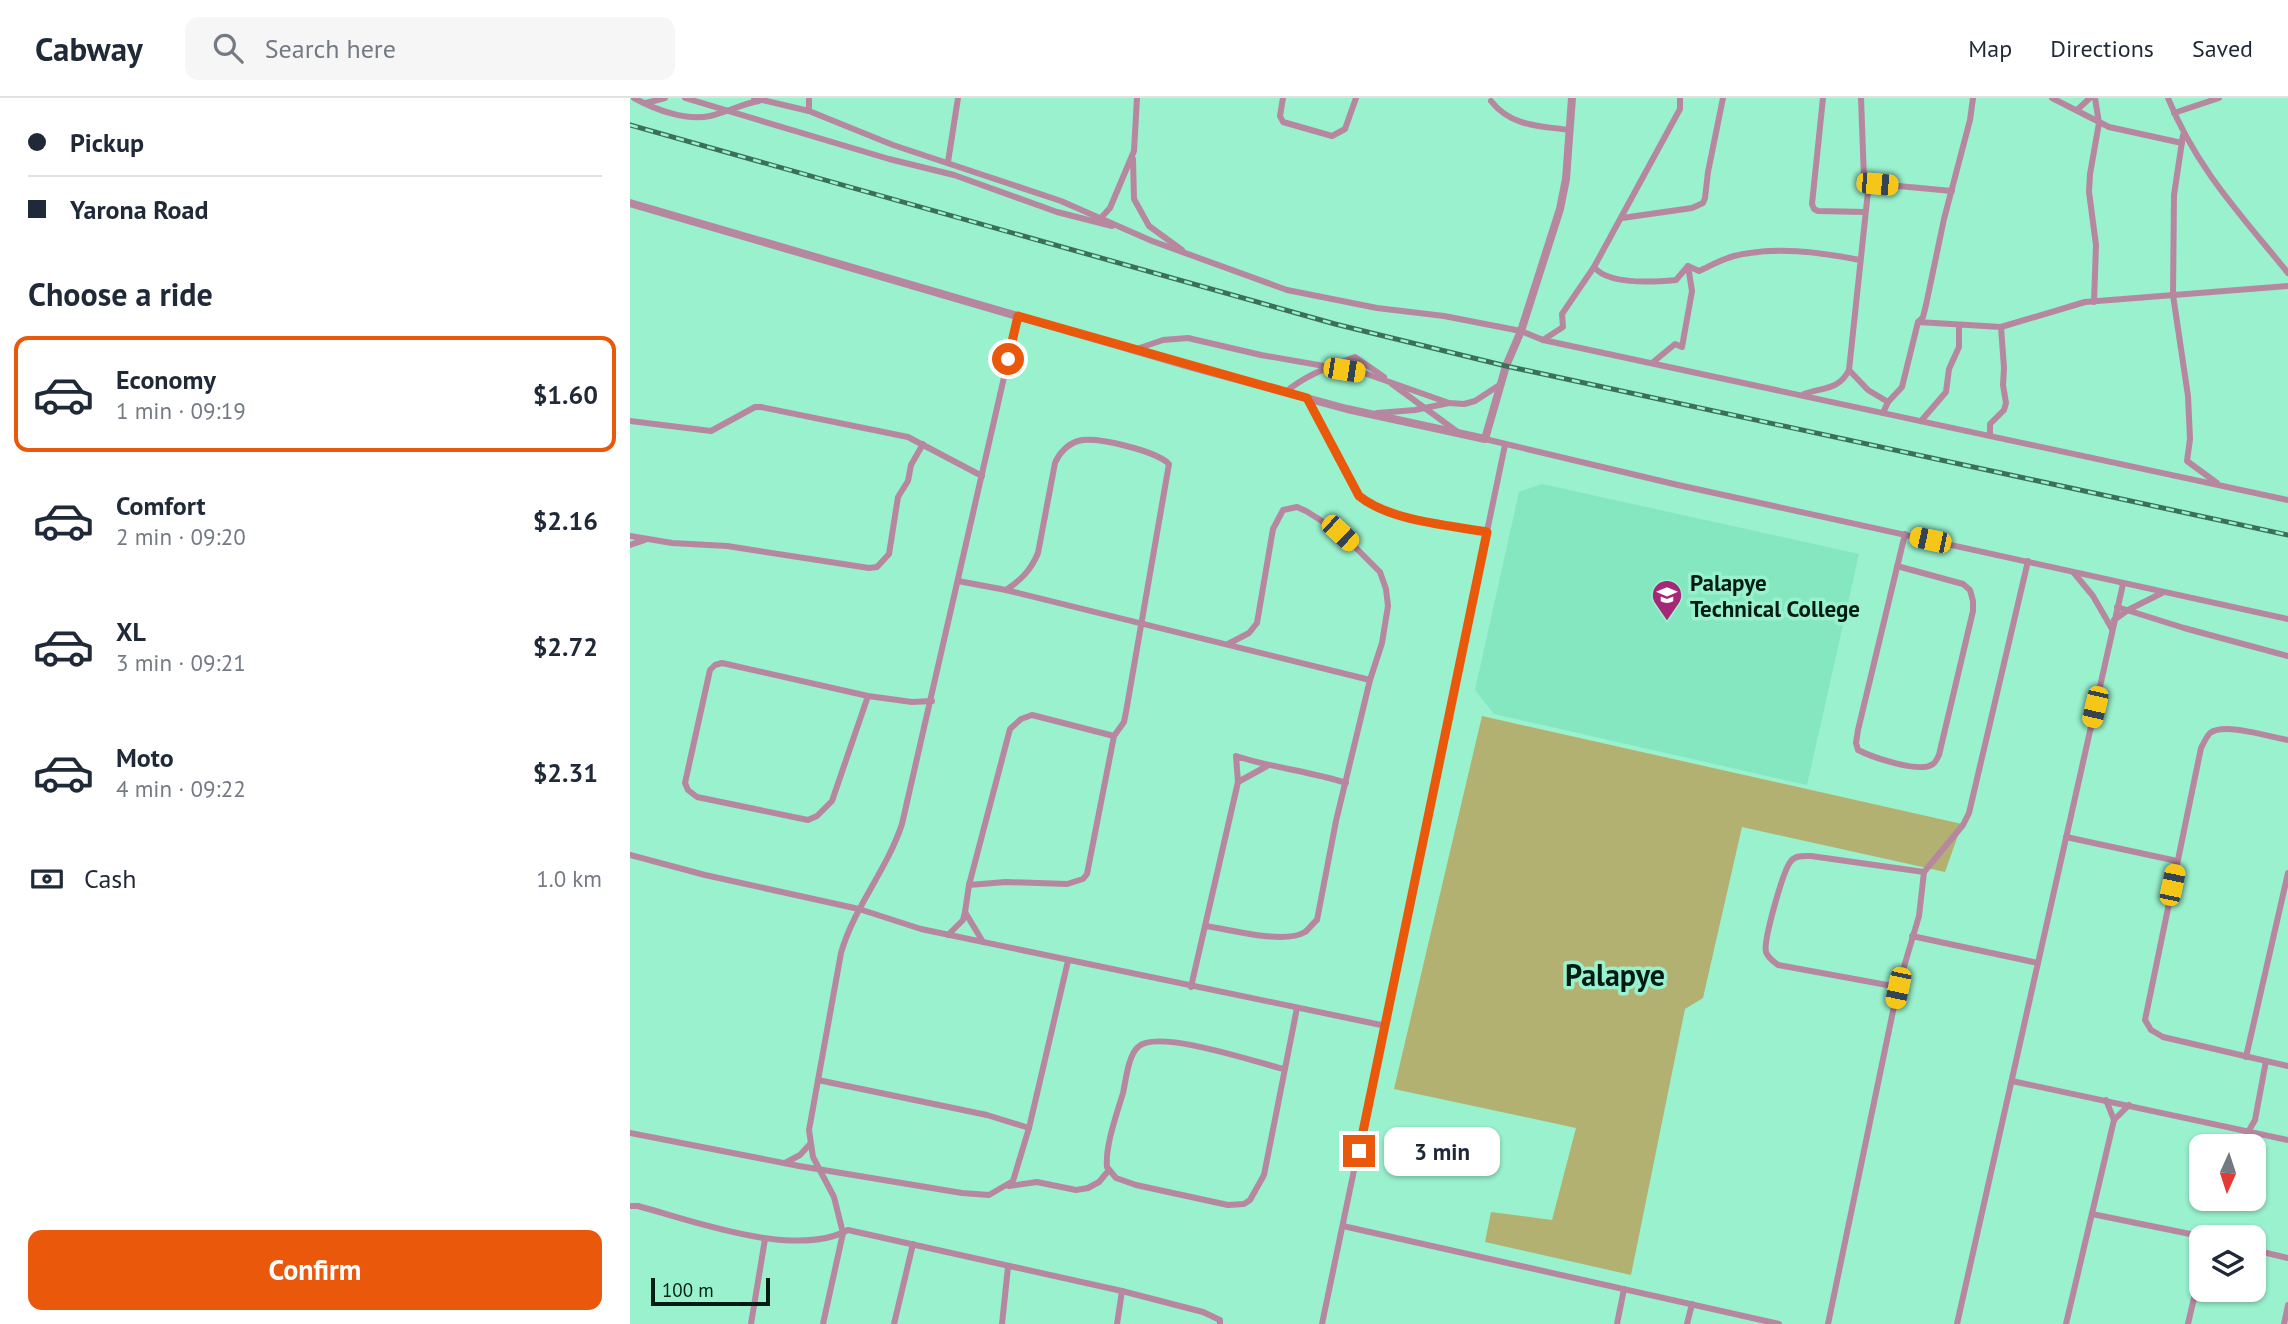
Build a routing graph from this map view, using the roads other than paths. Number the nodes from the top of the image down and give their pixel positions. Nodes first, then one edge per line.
1 (634, 98) edge
2 (665, 98) edge
3 (685, 98) edge
4 (754, 98) edge
5 (809, 98) edge
6 (958, 98) edge
7 (1137, 98) edge
8 (1283, 98) edge
9 (1356, 98) edge
10 (1572, 98) edge
11 (1680, 98) edge
12 (1687, 98) edge
13 (1722, 98) edge
14 (1824, 98) edge
15 (1861, 98) edge
16 (2052, 98) edge
17 (2093, 98) edge
18 (2168, 98) edge
19 (2219, 98) edge
20 (762, 100) junction
21 (1970, 100) edge
22 (1491, 101) dead end
23 (644, 104) junction
24 (727, 110) junction
25 (1680, 110) junction
26 (2077, 110) junction
27 (808, 111) junction
28 (2174, 113) junction
29 (2099, 123) junction
30 (1570, 130) junction
31 (2183, 135) junction
32 (2182, 143) junction
33 (1134, 150) junction
34 (948, 162) junction
35 (1869, 182) junction
36 (1952, 191) junction
37 (634, 204) edge
38 (630, 212) edge
39 (1865, 212) junction
40 (1622, 218) junction
41 (1100, 219) junction
42 (1119, 227) junction
43 (1190, 255) junction
44 (1860, 260) junction
45 (1688, 266) junction
46 (1594, 267) junction
47 (2288, 273) edge
48 (2288, 286) edge
49 (2174, 295) junction
50 (2094, 302) junction
51 (1018, 316) junction
52 (1918, 322) junction
53 (1959, 326) junction
54 (2001, 327) junction
55 (1521, 331) junction
56 (1543, 340) junction
57 (1134, 350) junction
58 (1652, 363) junction
59 (1329, 368) junction
60 (1849, 370) junction
61 (1388, 381) junction
62 (1501, 383) junction
63 (1286, 392) junction
64 (1802, 395) junction
65 (1307, 398) junction
66 (1888, 402) junction
67 (1449, 403) junction
68 (1425, 408) junction
69 (1883, 413) junction
70 (1368, 414) junction
71 (630, 421) edge
72 (1920, 421) junction
73 (1460, 434) junction
74 (1990, 436) junction
75 (1485, 439) junction
76 (923, 444) junction
77 (1505, 445) junction
78 (982, 476) junction
79 (2222, 486) junction
80 (2288, 500) edge
81 (1487, 532) junction
82 (1905, 534) junction
83 (630, 536) edge
84 (649, 539) junction
85 (630, 545) edge
86 (2028, 561) junction
87 (1897, 566) junction
88 (2074, 572) junction
89 (958, 581) junction
90 (2123, 584) junction
91 (1006, 590) junction
92 (2164, 592) junction
93 (2117, 607) junction
94 (2128, 610) junction
95 (2288, 619) edge
96 (2114, 620) junction
97 (1142, 625) junction
98 (2112, 629) junction
99 (1228, 644) junction
100 (2288, 656) edge
101 (1370, 680) junction
102 (868, 696) junction
103 (932, 701) junction
104 (1114, 736) junction
105 (2288, 740) edge
106 (1267, 766) junction
107 (1238, 782) junction
108 (1346, 783) junction
109 (2066, 837) junction
110 (630, 855) edge
111 (2177, 861) junction
112 (1924, 873) junction
113 (2288, 873) edge
114 (969, 885) junction
115 (859, 909) junction
116 (965, 912) junction
117 (1205, 926) junction
118 (948, 935) junction
119 (1912, 936) junction
120 (983, 942) junction
121 (1068, 961) junction
122 (2038, 963) junction
123 (1191, 986) junction
124 (1898, 988) junction
125 (1297, 1008) junction
126 (1386, 1027) junction
127 (2246, 1057) junction
128 (2266, 1061) junction
129 (2288, 1066) edge
130 (1284, 1069) junction
131 (818, 1080) junction
132 (2012, 1081) junction
133 (2106, 1100) junction
134 (2129, 1105) junction
135 (2115, 1120) junction
136 (1029, 1128) junction
137 (2248, 1132) junction
138 (630, 1133) edge
139 (2288, 1140) edge
140 (810, 1143) junction
141 (785, 1163) junction
142 (822, 1170) junction
143 (1109, 1170) junction
144 (1009, 1186) junction
145 (630, 1206) edge
146 (2092, 1214) junction
147 (1343, 1226) junction
148 (843, 1233) junction
149 (2189, 1234) edge
150 (765, 1238) junction
151 (913, 1244) junction
152 (2266, 1253) edge
153 (2288, 1258) edge
154 (1008, 1267) junction
155 (1624, 1289) junction
156 (1122, 1291) junction
157 (2193, 1302) edge
158 (1692, 1304) junction
159 (2288, 1305) edge
160 (751, 1324) edge
161 (823, 1324) edge
162 (894, 1324) edge
163 (1002, 1324) edge
164 (1117, 1324) edge
165 (1220, 1324) edge
166 (1322, 1324) edge
167 (1617, 1324) edge
168 (1687, 1324) edge
169 (1779, 1324) edge
170 (1828, 1324) edge
171 (1957, 1324) edge
172 (2066, 1324) edge
173 (2188, 1324) edge
174 (2284, 1324) edge

1 - 23 street
2 - 23 street
3 - 24 street
4 - 20 street
5 - 27 street
6 - 34 street
7 - 33 street
8 - 9 street
10 - 30 street
11 - 25 street
12 - 25 street
13 - 40 street
14 - 39 street
15 - 35 street
16 - 26 street
17 - 26 street
17 - 29 street
18 - 28 street
19 - 28 street
20 - 24 street
20 - 27 street
21 - 36 street
22 - 30 street
23 - 24 street
24 - 42 street
25 - 40 street
26 - 29 street
27 - 34 street
28 - 31 street
29 - 32 street
29 - 50 street
30 - 55 street
31 - 32 street
31 - 47 street
32 - 49 street
33 - 41 street
33 - 43 street
34 - 41 street
35 - 36 street
35 - 39 street
36 - 52 street
37 - 38 street
37 - 51 street
39 - 44 street
40 - 46 street
41 - 42 street
42 - 43 street
43 - 55 street
44 - 45 street
44 - 60 street
45 - 46 street
45 - 58 street
46 - 56 street
48 - 49 street
49 - 50 street
49 - 79 street
50 - 54 street
51 - 57 street
51 - 78 street
52 - 53 street
52 - 66 street
53 - 54 street
53 - 72 street
54 - 74 street
55 - 56 street
55 - 62 street
56 - 58 street
57 - 59 street
57 - 63 street
58 - 64 street
59 - 61 street
59 - 61 street
59 - 63 street
60 - 64 street
60 - 66 street
61 - 67 street
61 - 68 street
62 - 67 street
62 - 75 street
63 - 65 street
64 - 69 street
65 - 70 street
65 - 81 street
66 - 69 street
67 - 68 street
68 - 70 street
68 - 73 street
69 - 72 street
70 - 73 street
71 - 76 street
72 - 74 street
73 - 75 street
74 - 79 street
75 - 77 street
76 - 78 street
76 - 84 street
77 - 81 street
77 - 82 street
78 - 89 street
79 - 80 street
81 - 126 street
82 - 86 street
82 - 87 street
83 - 84 street
84 - 85 street
86 - 88 street
86 - 112 street
87 - 87 street
88 - 90 street
88 - 98 street
89 - 91 street
89 - 103 street
90 - 92 street
90 - 93 street
91 - 97 street
91 - 97 street
92 - 94 street
92 - 95 street
93 - 94 street
93 - 96 street
94 - 96 street
94 - 100 street
96 - 98 street
97 - 99 street
97 - 104 street
98 - 109 street
99 - 101 street
99 - 101 street
101 - 108 street
102 - 102 street
102 - 103 street
103 - 115 street
104 - 114 street
104 - 114 street
105 - 111 street
106 - 107 street
106 - 107 street
106 - 108 street
107 - 117 street
108 - 117 street
109 - 111 street
109 - 122 street
110 - 115 street
111 - 127 street
112 - 119 street
112 - 124 street
113 - 127 street
114 - 116 street
115 - 118 street
115 - 131 street
116 - 118 street
116 - 120 street
117 - 123 street
118 - 120 street
119 - 122 street
119 - 124 street
120 - 121 street
121 - 123 street
121 - 136 street
122 - 132 street
123 - 125 street
124 - 170 street
125 - 126 street
125 - 130 street
126 - 147 street
127 - 128 street
128 - 129 street
128 - 137 street
130 - 143 street
130 - 143 street
131 - 136 street
131 - 140 street
132 - 133 street
132 - 171 street
133 - 134 street
133 - 135 street
134 - 135 street
134 - 137 street
135 - 146 street
136 - 144 street
137 - 139 street
138 - 141 street
140 - 141 street
140 - 142 street
141 - 142 street
142 - 144 street
142 - 148 street
143 - 144 street
145 - 150 street
146 - 149 street
146 - 172 street
147 - 155 street
147 - 166 street
148 - 150 street
148 - 151 street
148 - 161 street
150 - 160 street
151 - 154 street
151 - 162 street
152 - 153 street
154 - 156 street
154 - 163 street
155 - 158 street
155 - 167 street
156 - 164 street
156 - 165 street
157 - 173 street
158 - 168 street
158 - 169 street
159 - 174 street

